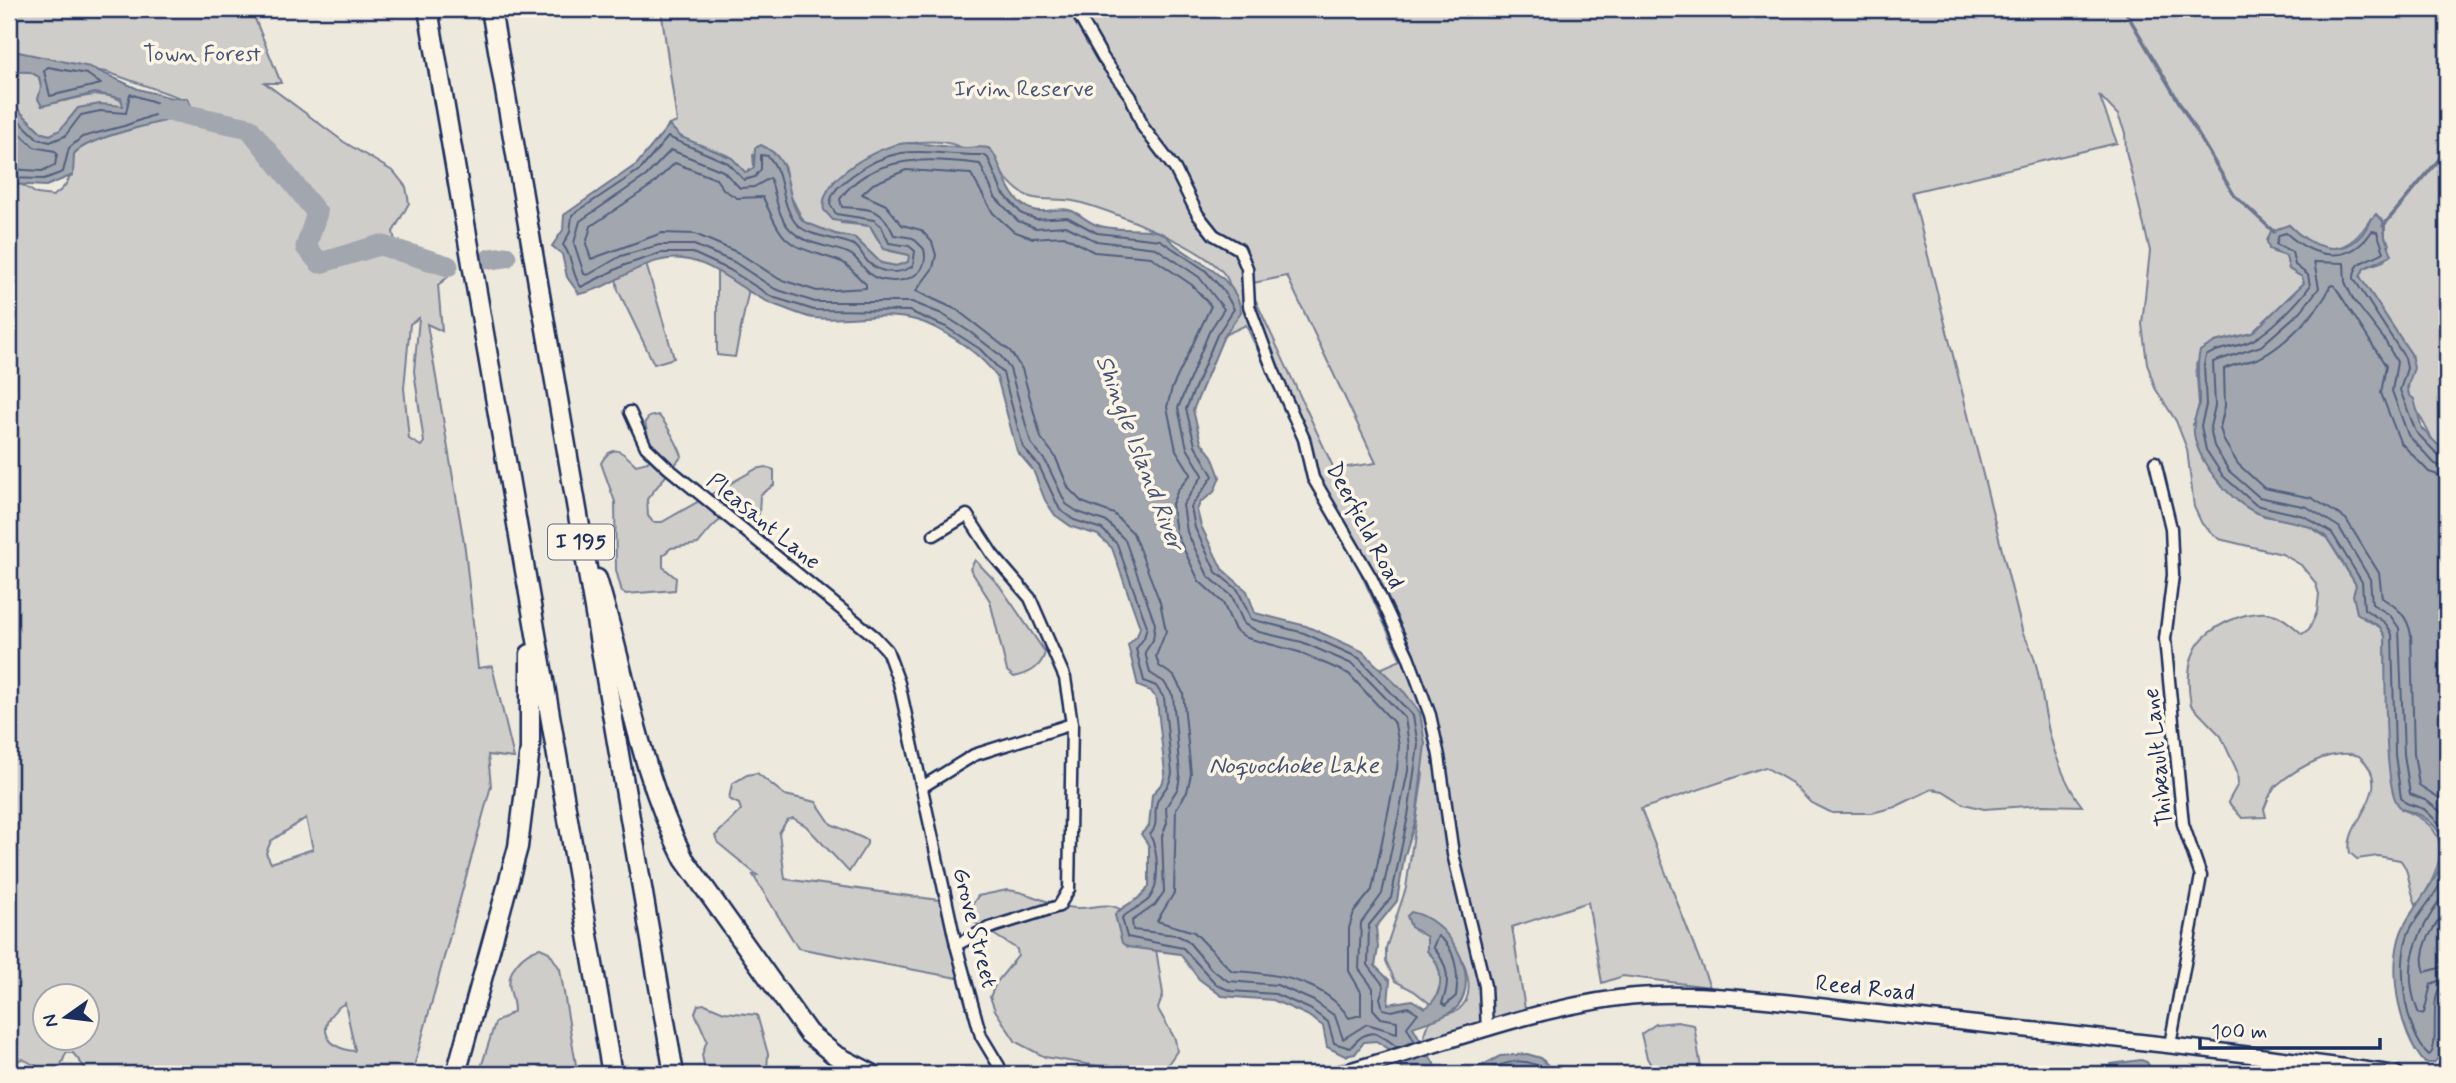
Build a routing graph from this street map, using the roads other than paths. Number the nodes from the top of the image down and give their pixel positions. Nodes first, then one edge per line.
1 (428, 9) edge
2 (491, 9) edge
3 (1075, 9) edge
4 (630, 412) dead end
5 (2155, 462) dead end
6 (575, 504) junction
7 (934, 535) dead end
8 (530, 602) junction
9 (887, 650) joint
10 (1072, 724) junction
11 (922, 787) junction
12 (956, 945) junction
13 (1486, 1030) junction
14 (2170, 1045) junction
15 (456, 1074) edge
16 (611, 1074) edge
17 (674, 1074) edge
18 (872, 1074) edge
19 (999, 1074) edge
20 (1342, 1074) edge
21 (2396, 1074) edge

1 - 8 highway, I 195
2 - 6 highway, I 195
3 - 13 street, Deerfield Road
4 - 9 street, Pleasant Lane
5 - 14 street, Thibeault Lane
6 - 17 highway, I 195
6 - 18 highway
7 - 10 street
8 - 15 highway
8 - 16 highway, I 195
9 - 11 street, Grove Street
10 - 11 street
10 - 12 street
11 - 12 street, Grove Street
12 - 19 street, Grove Street
13 - 14 street, Reed Road
13 - 20 street, Reed Road
14 - 21 street, Reed Road

